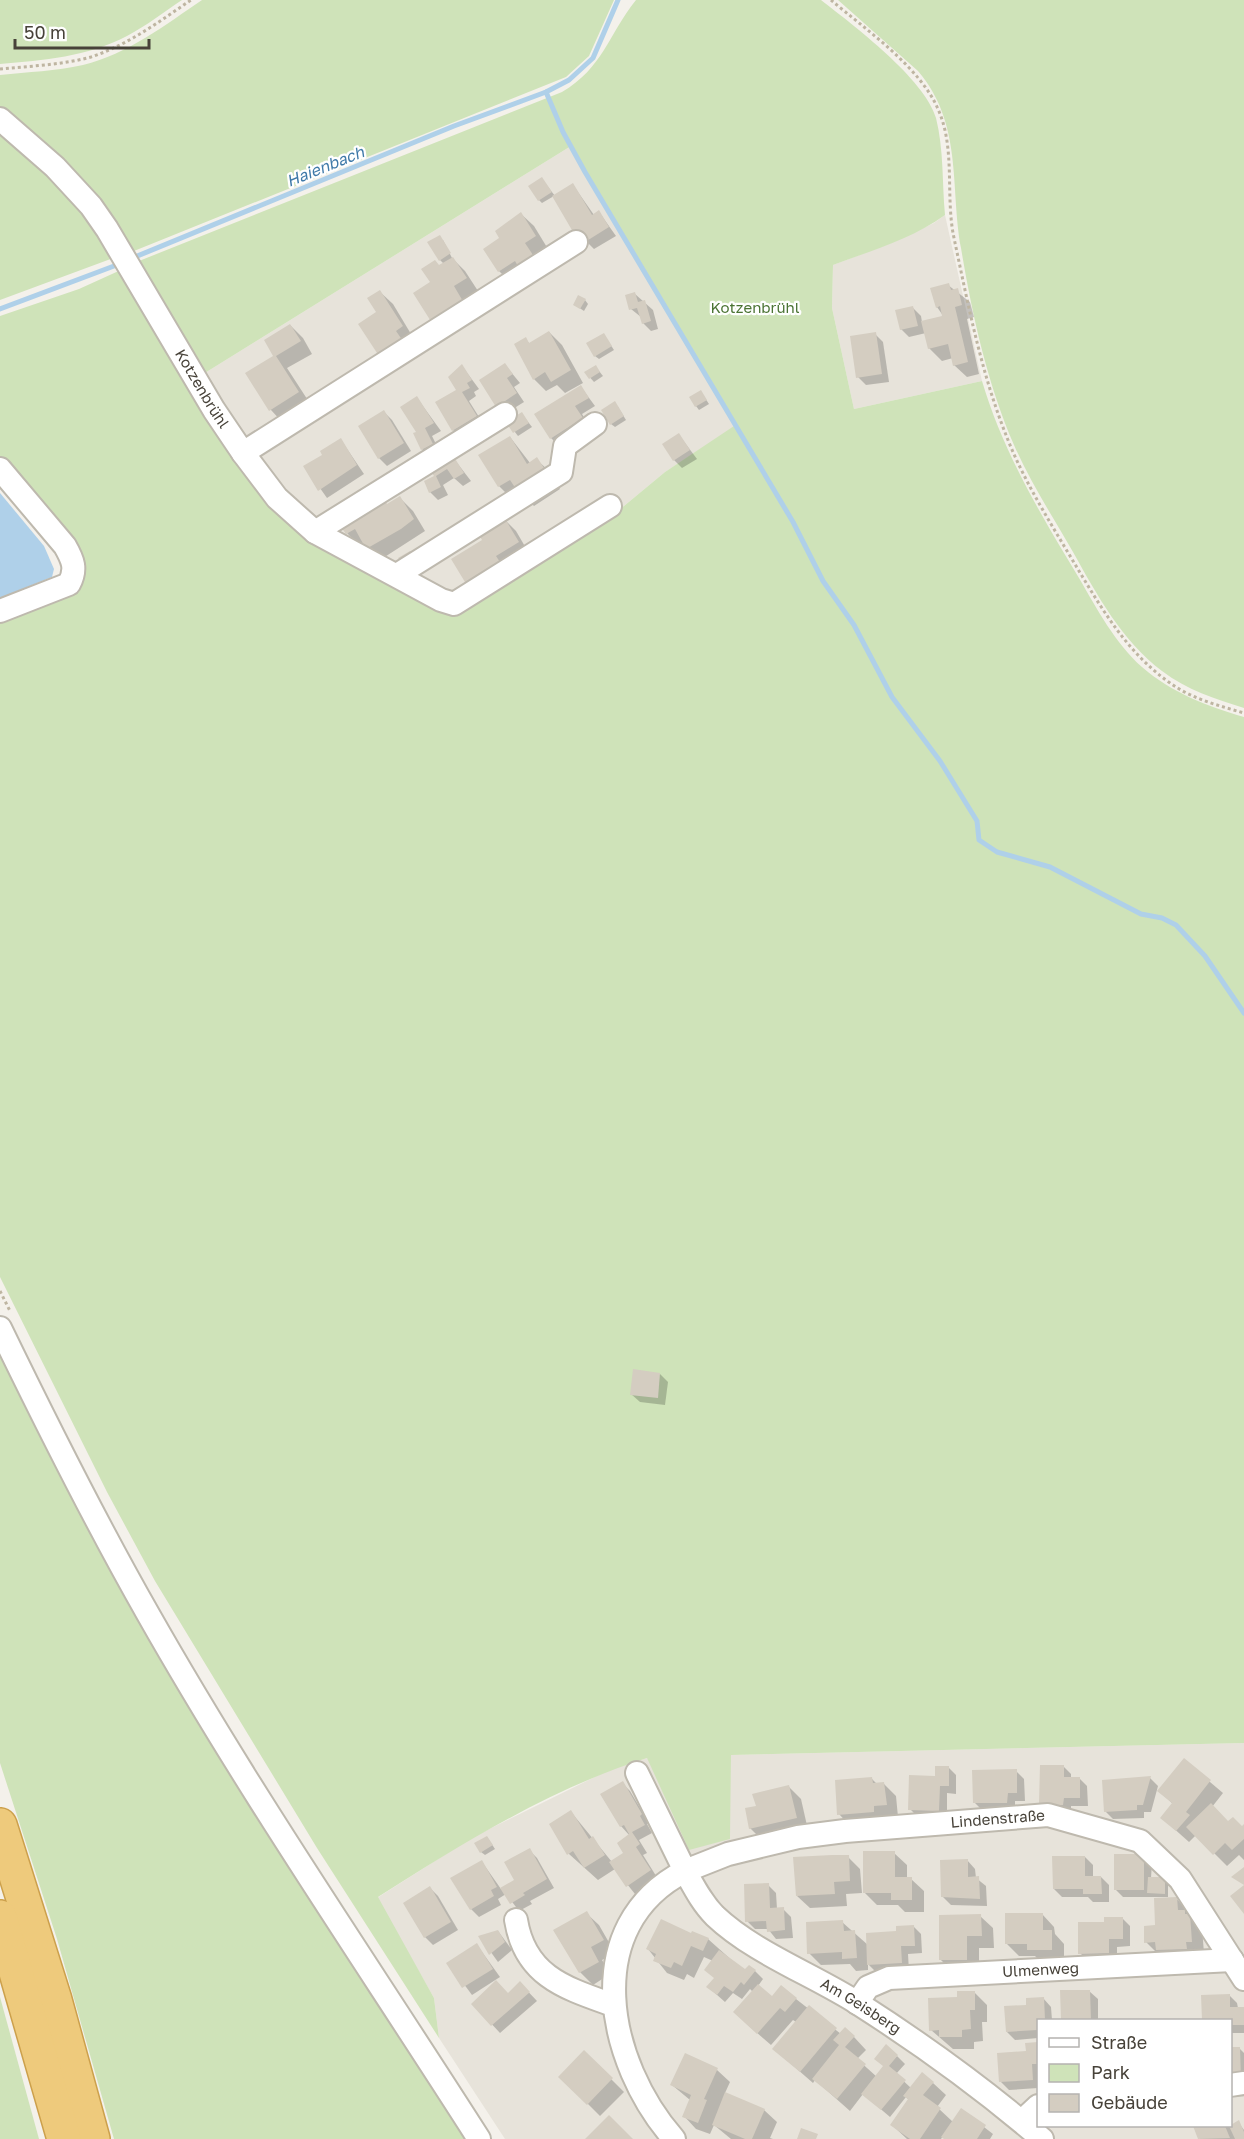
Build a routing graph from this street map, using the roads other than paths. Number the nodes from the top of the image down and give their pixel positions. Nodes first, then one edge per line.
1 (0, 118) edge
2 (576, 242) dead end
3 (505, 414) dead end
4 (595, 424) dead end
5 (243, 453) junction
6 (0, 469) edge
7 (610, 506) dead end
8 (315, 531) junction
9 (397, 575) junction
10 (0, 611) edge
11 (7, 1323) edge
12 (637, 1773) dead end
13 (0, 1825) edge
14 (685, 1871) junction
15 (0, 1917) edge
16 (516, 1920) dead end
17 (1238, 1970) edge
18 (857, 2002) junction
19 (613, 2005) junction
20 (1037, 2107) edge
21 (1022, 2121) junction
22 (473, 2130) edge
23 (64, 2139) edge
24 (93, 2139) edge
25 (674, 2139) edge
26 (1042, 2139) edge

1 - 5 street, Kotzenbrühl
2 - 5 street
3 - 8 street
4 - 9 street
5 - 8 street, Kotzenbrühl
6 - 10 street
7 - 9 street, Kotzenbrühl
8 - 9 street, Kotzenbrühl
11 - 22 street
12 - 14 street, Am Geisberg
13 - 24 highway
14 - 17 street, Lindenstraße
14 - 18 street, Am Geisberg
14 - 19 street
15 - 23 highway
16 - 19 street
17 - 18 street, Ulmenweg
18 - 21 street, Am Geisberg
19 - 25 street
20 - 21 street
21 - 26 street, Am Geisberg

